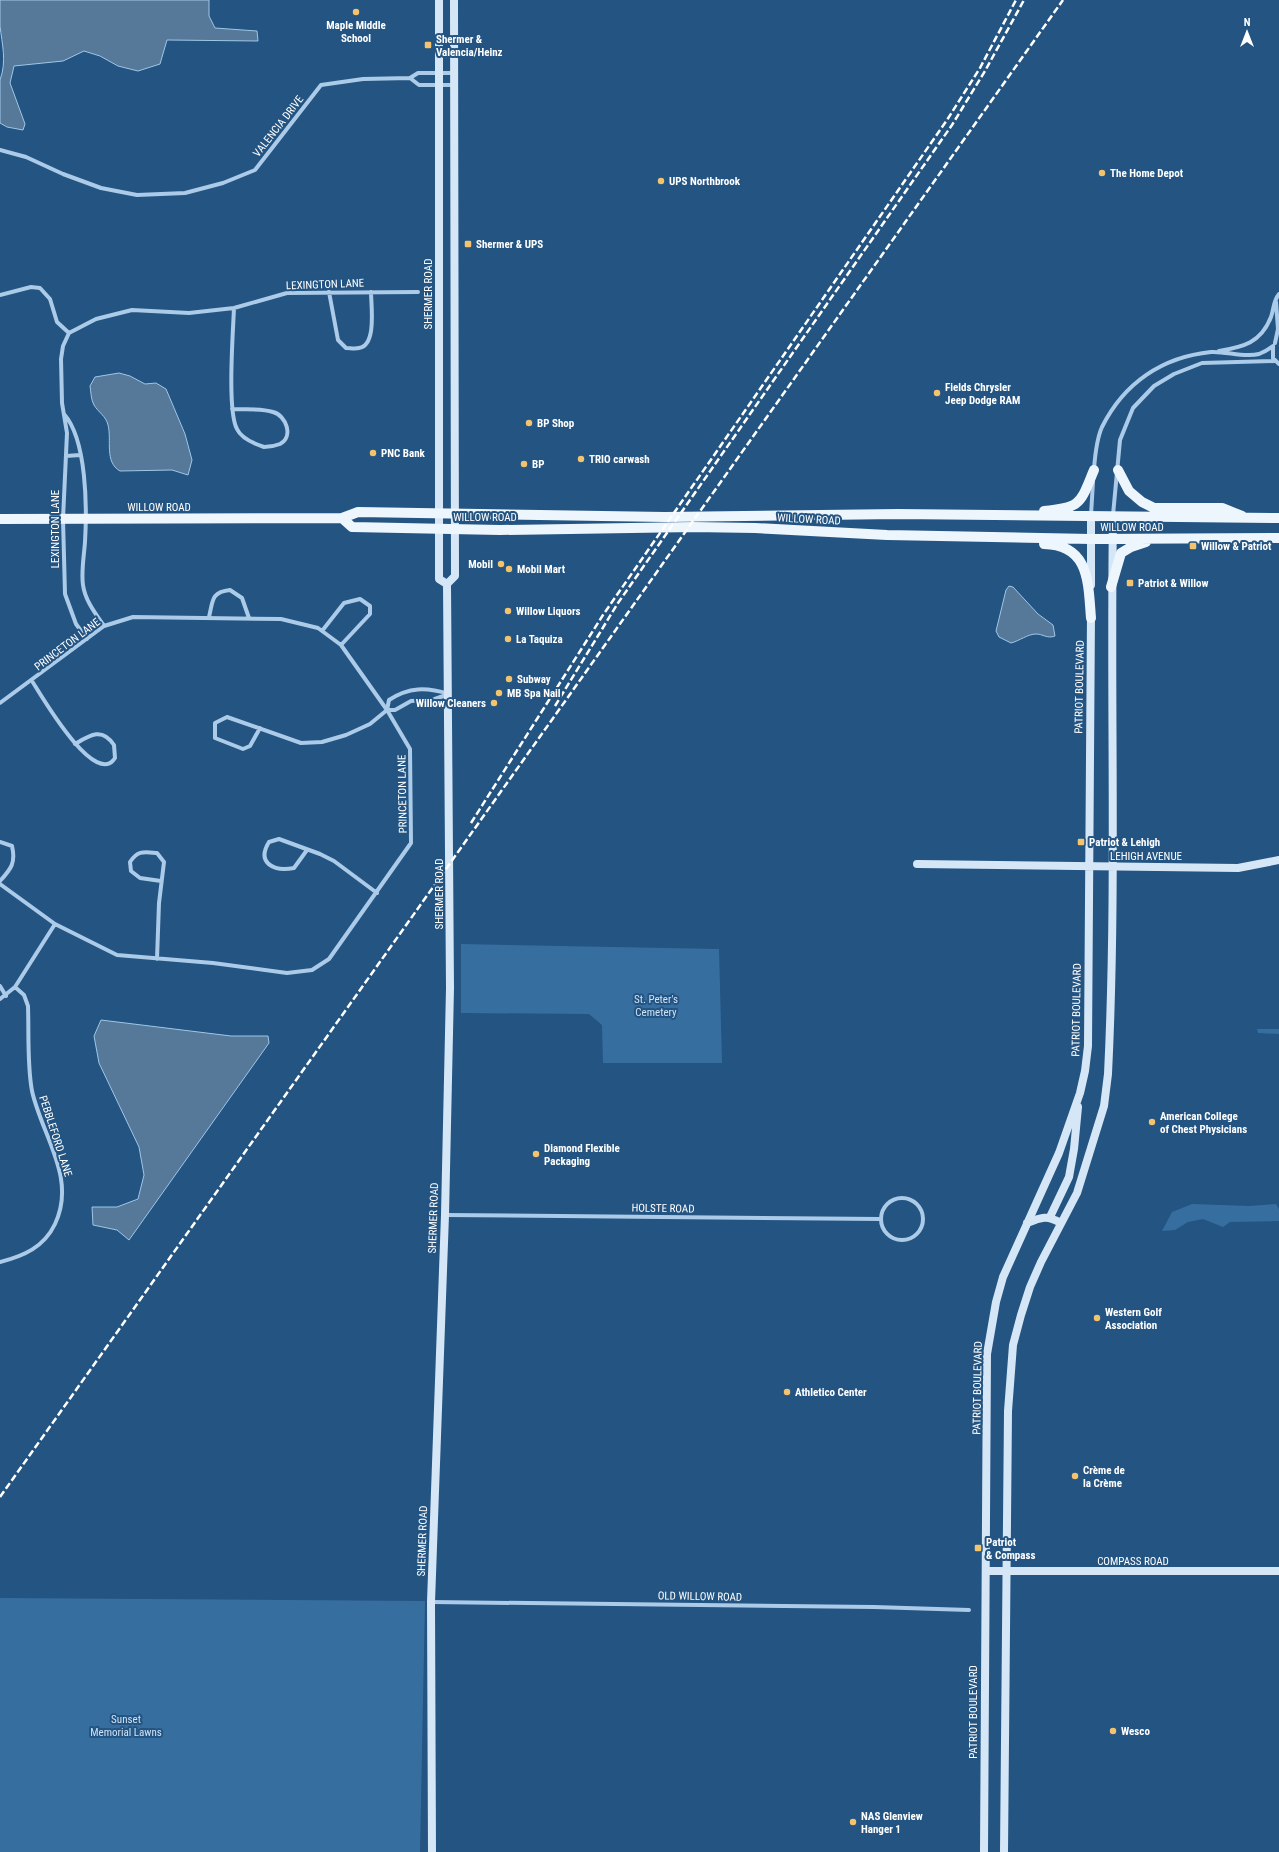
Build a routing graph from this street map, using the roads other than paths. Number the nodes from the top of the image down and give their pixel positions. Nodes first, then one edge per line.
1 (439, 0) edge
2 (454, 0) edge
3 (439, 73) junction
4 (455, 73) junction
5 (410, 78) junction
6 (439, 86) junction
7 (455, 86) junction
8 (0, 150) edge
9 (329, 292) junction
10 (371, 292) junction
11 (418, 292) dead end
12 (1279, 294) edge
13 (0, 295) edge
14 (1275, 298) junction
15 (234, 308) junction
16 (69, 333) junction
17 (1276, 343) edge
18 (1214, 352) junction
19 (1277, 363) edge
20 (232, 408) junction
21 (63, 413) junction
22 (80, 455) junction
23 (66, 456) junction
24 (1094, 470) junction
25 (1118, 470) junction
26 (439, 513) junction
27 (456, 513) junction
28 (898, 514) junction
29 (0, 518) edge
30 (342, 518) junction
31 (1091, 518) junction
32 (1113, 518) junction
33 (1247, 518) junction
34 (1279, 518) edge
35 (63, 519) junction
36 (86, 519) junction
37 (439, 529) junction
38 (456, 529) junction
39 (887, 535) junction
40 (1279, 538) edge
41 (1091, 539) junction
42 (1112, 539) junction
43 (1166, 539) junction
44 (447, 584) junction
45 (1111, 587) junction
46 (209, 617) junction
47 (249, 618) junction
48 (1091, 618) junction
49 (104, 626) junction
50 (322, 631) junction
51 (87, 639) junction
52 (341, 645) junction
53 (32, 681) junction
54 (449, 694) junction
55 (0, 703) edge
56 (387, 710) junction
57 (260, 728) junction
58 (75, 744) junction
59 (0, 842) edge
60 (307, 850) junction
61 (1279, 860) edge
62 (917, 864) dead end
63 (1088, 866) junction
64 (1112, 867) junction
65 (0, 881) edge
66 (161, 881) junction
67 (0, 884) edge
68 (377, 893) junction
69 (54, 924) junction
70 (156, 959) junction
71 (0, 986) edge
72 (15, 987) junction
73 (6, 996) junction
74 (0, 999) edge
75 (1080, 1093) junction
76 (445, 1215) junction
77 (1050, 1217) junction
78 (880, 1219) junction
79 (1027, 1222) junction
80 (1061, 1223) junction
81 (0, 1262) edge
82 (986, 1571) junction
83 (1279, 1571) edge
84 (1007, 1572) junction
85 (431, 1602) junction
86 (968, 1610) dead end
87 (432, 1852) edge
88 (984, 1852) edge
89 (1004, 1852) edge

1 - 3 main road, SHERMER ROAD
2 - 4 main road, SHERMER ROAD
3 - 4 street, VALENCIA DRIVE
3 - 5 street, VALENCIA DRIVE
3 - 6 main road, SHERMER ROAD
4 - 7 main road, SHERMER ROAD
5 - 6 street, VALENCIA DRIVE
5 - 8 street, VALENCIA DRIVE
6 - 7 street, VALENCIA DRIVE
6 - 26 main road, SHERMER ROAD
7 - 27 main road, SHERMER ROAD
9 - 10 street, LEXINGTON LANE
9 - 10 street
9 - 15 street, LEXINGTON LANE
10 - 11 street, LEXINGTON LANE
12 - 14 street
13 - 16 street
14 - 17 street
14 - 18 street
15 - 16 street, LEXINGTON LANE
15 - 20 street
16 - 21 street, LEXINGTON LANE
17 - 18 street, PATRIOT BOULEVARD
17 - 19 street
18 - 24 street, PATRIOT BOULEVARD
19 - 25 street
20 - 20 street
21 - 22 street, LEXINGTON LANE
21 - 23 street, LEXINGTON LANE
22 - 23 street
22 - 36 street, LEXINGTON LANE
23 - 35 street, LEXINGTON LANE
24 - 28 main road
24 - 31 street, PATRIOT BOULEVARD
25 - 32 street
25 - 33 main road
26 - 27 main road, WILLOW ROAD
26 - 30 main road, WILLOW ROAD
26 - 37 main road, SHERMER ROAD
27 - 28 main road, WILLOW ROAD
27 - 38 main road, SHERMER ROAD
28 - 31 main road, WILLOW ROAD
29 - 35 main road, WILLOW ROAD
30 - 36 main road, WILLOW ROAD
30 - 37 main road, WILLOW ROAD
31 - 32 main road, WILLOW ROAD
31 - 41 main road, PATRIOT BOULEVARD
32 - 33 main road, WILLOW ROAD
32 - 42 main road
33 - 34 main road, WILLOW ROAD
35 - 36 main road, WILLOW ROAD
35 - 51 street, LEXINGTON LANE
36 - 49 street, LEXINGTON LANE
37 - 38 main road, WILLOW ROAD
37 - 44 main road, SHERMER ROAD
38 - 39 main road, WILLOW ROAD
38 - 44 main road, SHERMER ROAD
39 - 41 main road, WILLOW ROAD
39 - 48 main road
40 - 43 main road, WILLOW ROAD
41 - 42 main road, WILLOW ROAD
41 - 48 main road, PATRIOT BOULEVARD
42 - 43 main road, WILLOW ROAD
42 - 45 main road
43 - 45 main road
44 - 54 main road, SHERMER ROAD
45 - 64 main road
46 - 47 street, PRINCETON LANE
46 - 47 street
46 - 49 street, PRINCETON LANE
47 - 50 street, PRINCETON LANE
48 - 63 main road, PATRIOT BOULEVARD
49 - 51 street, PRINCETON LANE
50 - 52 street, PRINCETON LANE
50 - 52 street
51 - 53 street, PRINCETON LANE
52 - 56 street, PRINCETON LANE
53 - 55 street, PRINCETON LANE
53 - 58 street
54 - 56 street
54 - 56 street
54 - 76 main road, SHERMER ROAD
56 - 57 street
56 - 68 street, PRINCETON LANE
57 - 57 street
58 - 58 street
59 - 65 street
60 - 60 street
60 - 68 street
61 - 64 main road, LEHIGH AVENUE
62 - 63 main road, LEHIGH AVENUE
63 - 64 main road, LEHIGH AVENUE
63 - 75 main road, PATRIOT BOULEVARD
64 - 80 main road
66 - 66 street
66 - 70 street
67 - 69 street, PRINCETON LANE
68 - 70 street, PRINCETON LANE
69 - 70 street, PRINCETON LANE
69 - 72 street
71 - 73 street
72 - 73 street
72 - 81 street, PEBBLEFORD LANE
73 - 74 street
75 - 77 main road
75 - 79 main road, PATRIOT BOULEVARD
76 - 78 street, HOLSTE ROAD
76 - 85 main road, SHERMER ROAD
77 - 79 main road
77 - 80 main road
78 - 78 street
79 - 82 main road, PATRIOT BOULEVARD
80 - 84 main road
82 - 84 main road, COMPASS ROAD
82 - 88 main road, PATRIOT BOULEVARD
83 - 84 main road, COMPASS ROAD
84 - 89 main road
85 - 86 street, OLD WILLOW ROAD
85 - 87 main road, SHERMER ROAD

